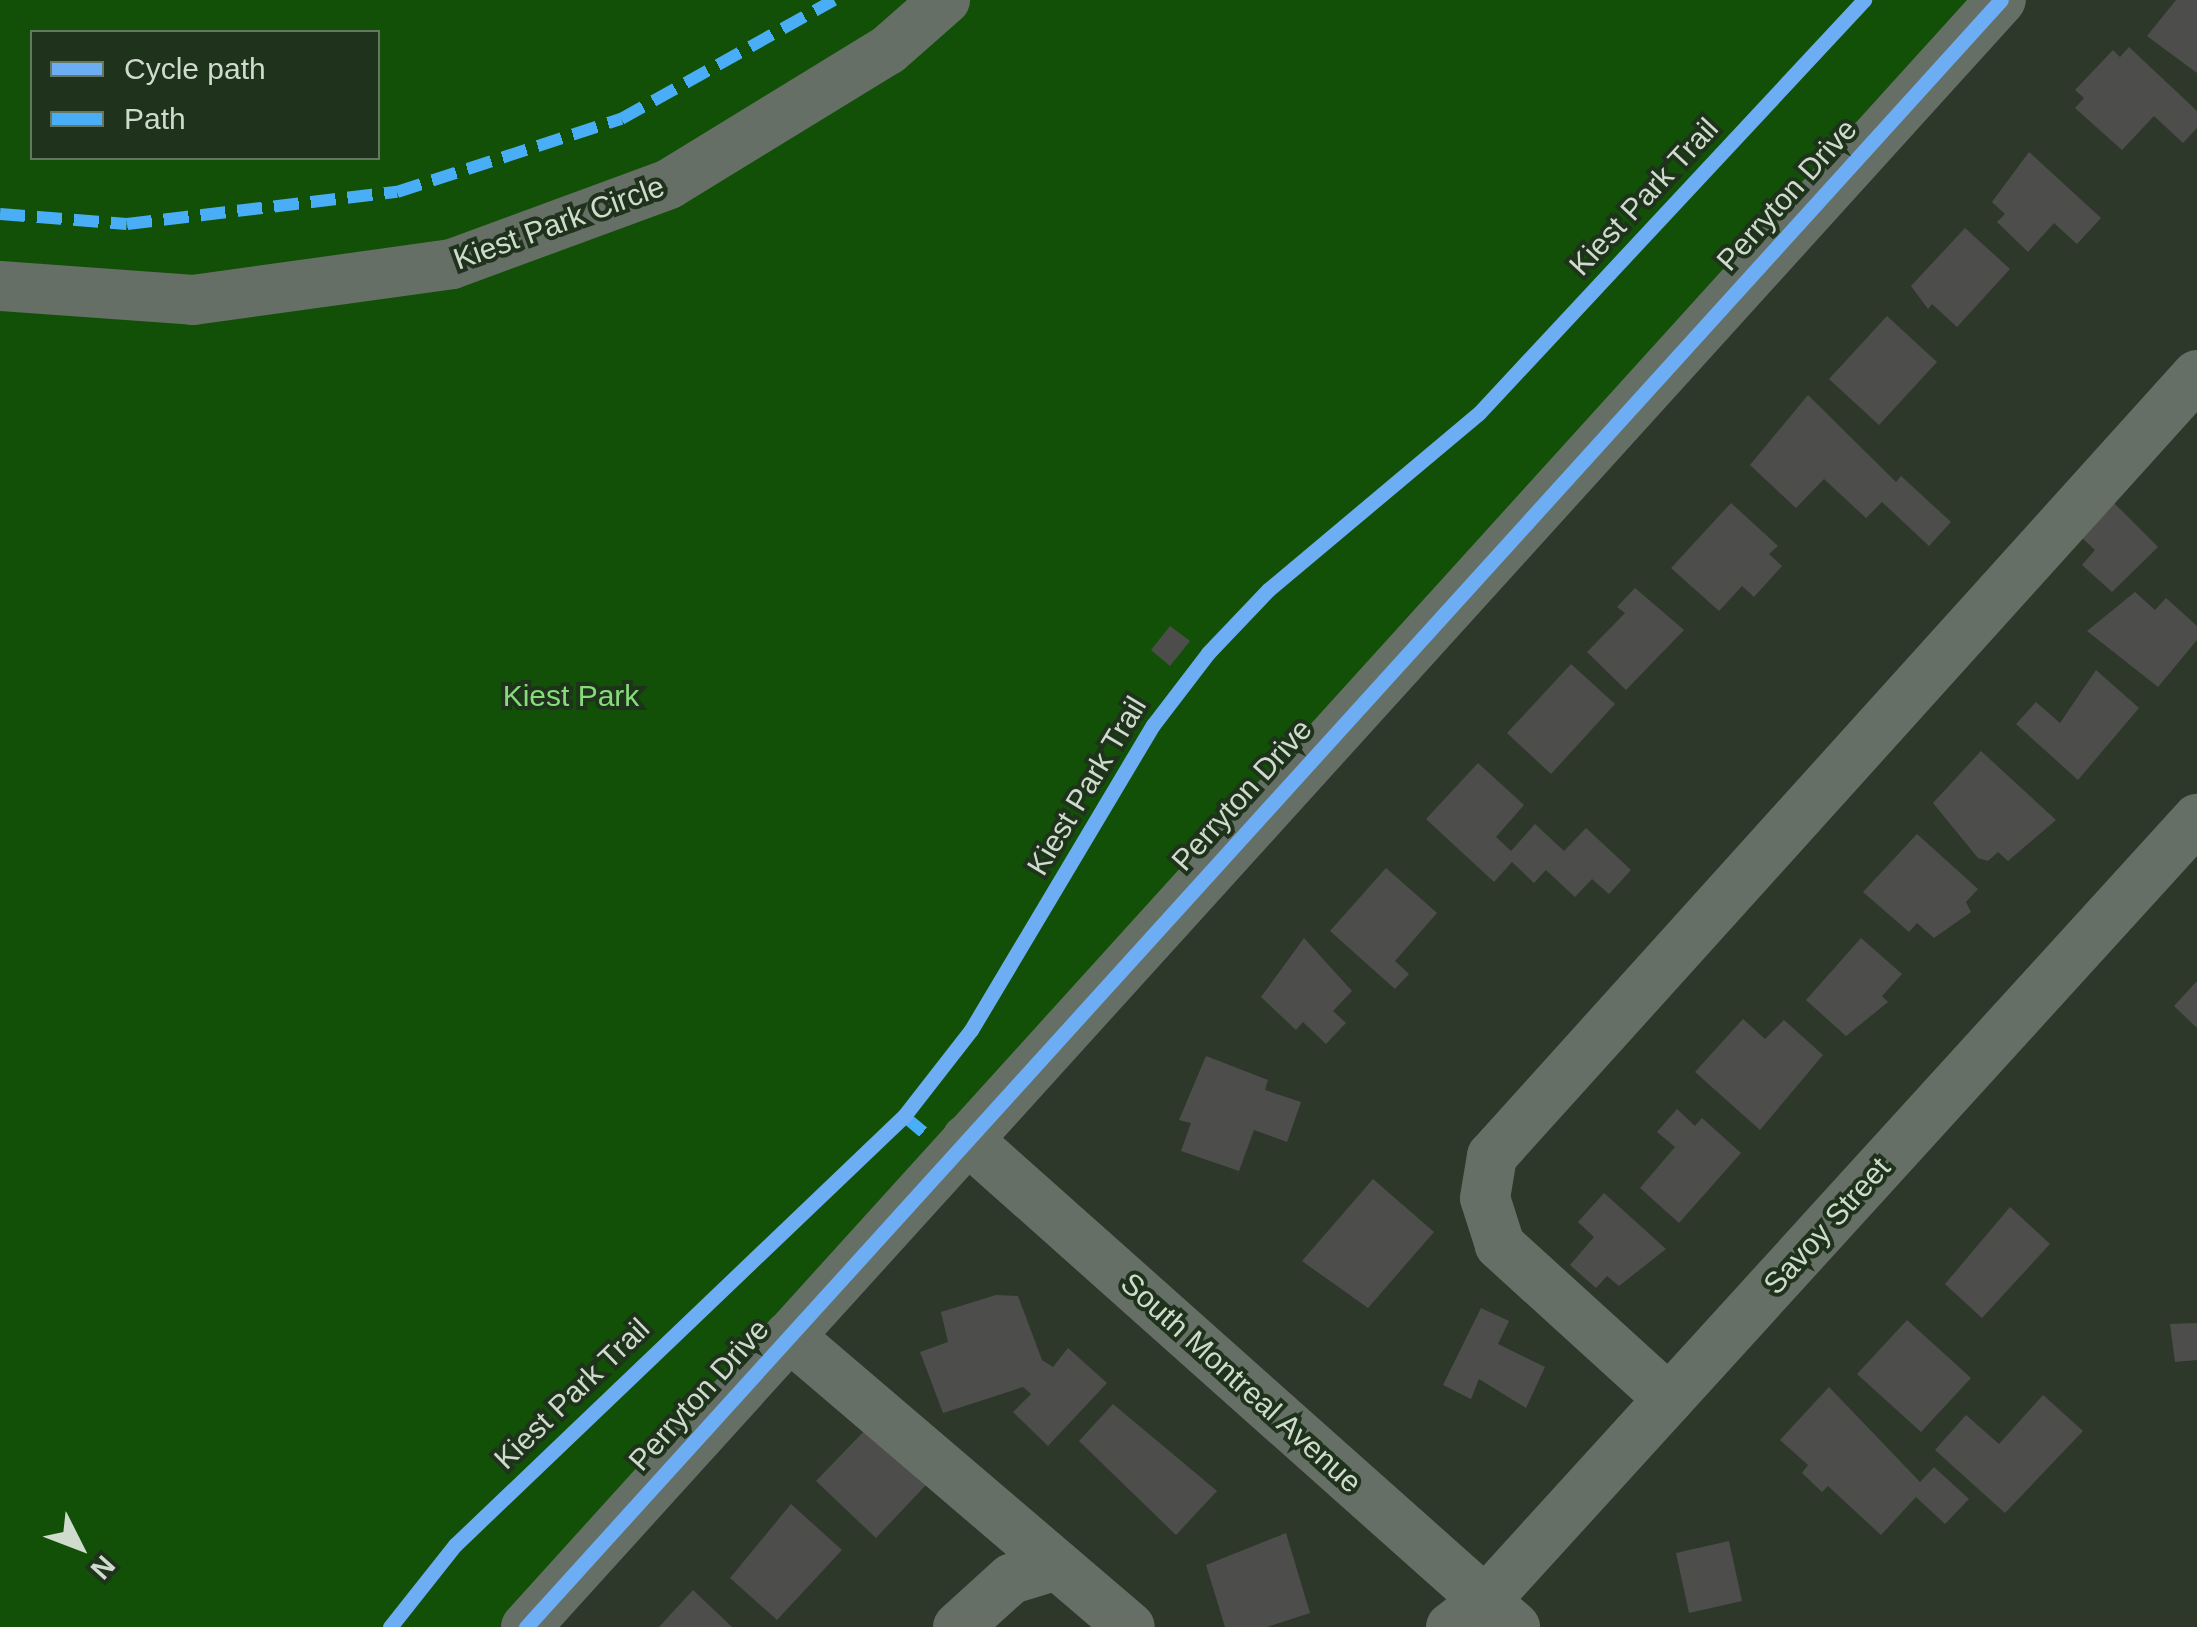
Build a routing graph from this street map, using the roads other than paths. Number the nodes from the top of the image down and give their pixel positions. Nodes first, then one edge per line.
1 (945, 0) edge
2 (2001, 0) edge
3 (0, 286) edge
4 (2197, 375) edge
5 (2197, 819) edge
6 (967, 1139) junction
7 (788, 1336) junction
8 (1669, 1399) junction
9 (1056, 1565) junction
10 (1484, 1618) edge
11 (526, 1627) edge
12 (958, 1627) edge
13 (1130, 1627) edge

1 - 3 street, Kiest Park Circle
2 - 6 street, Perryton Drive
4 - 8 street
5 - 8 street, Savoy Street
6 - 7 street, Perryton Drive
6 - 10 street, South Montreal Avenue
7 - 9 street
7 - 11 street, Perryton Drive
8 - 10 street, Savoy Street
9 - 12 street
9 - 13 street

